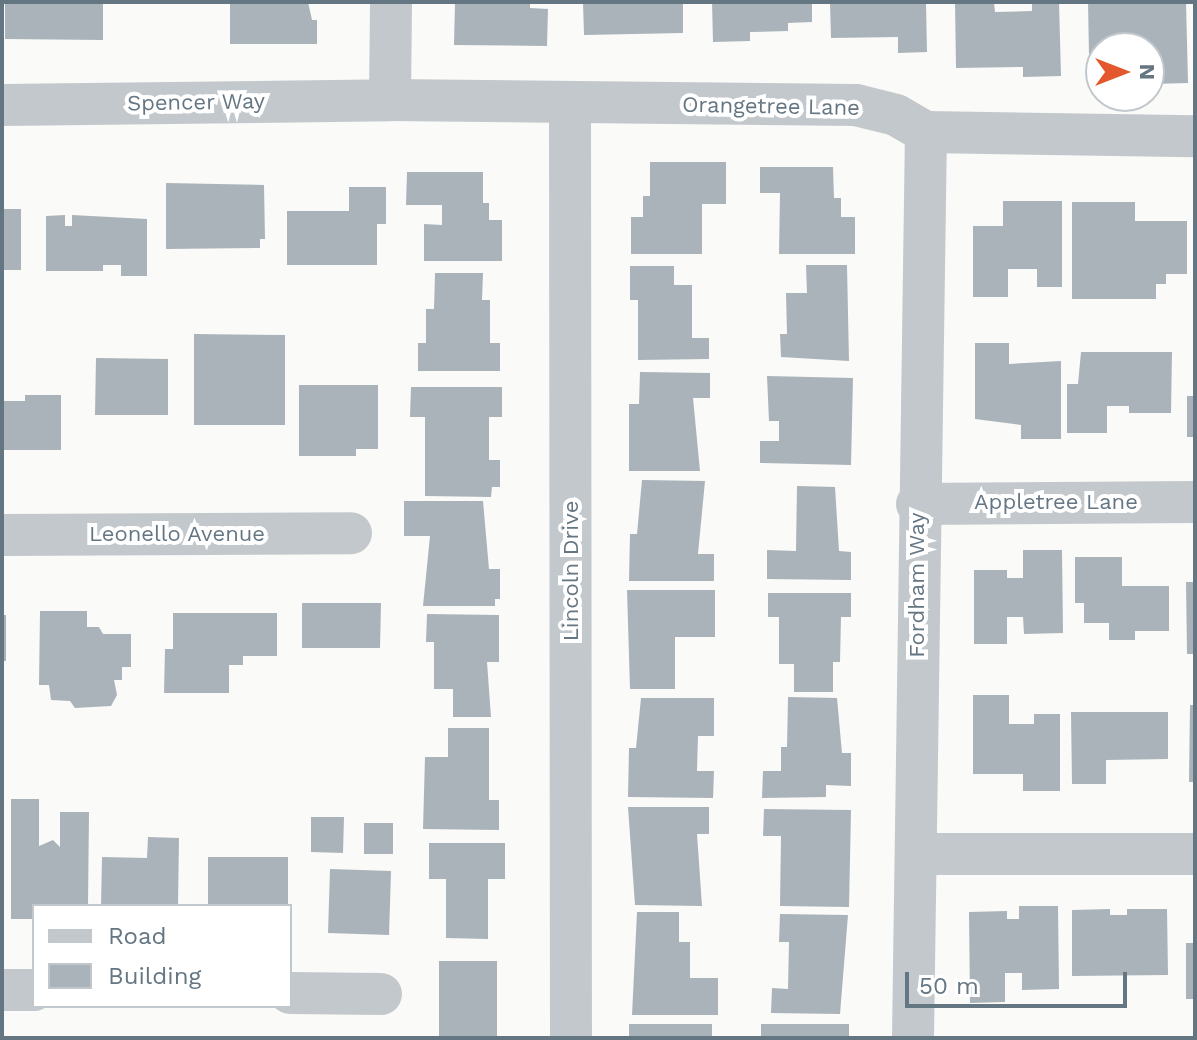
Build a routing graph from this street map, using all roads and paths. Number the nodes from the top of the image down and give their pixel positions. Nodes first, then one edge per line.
1 (391, 2) edge
2 (390, 100) junction
3 (570, 104) junction
4 (2, 105) edge
5 (926, 132) junction
6 (1195, 136) edge
7 (1195, 502) edge
8 (917, 504) junction
9 (351, 533) dead end
10 (2, 535) edge
11 (918, 854) junction
12 (1195, 854) edge
13 (2, 990) edge
14 (32, 990) edge
15 (292, 993) edge
16 (381, 994) dead end
17 (571, 1038) edge
18 (913, 1038) edge

1 - 2 street
2 - 3 street, Orangetree Lane
2 - 4 street, Spencer Way
3 - 5 street, Orangetree Lane
3 - 17 street, Lincoln Drive
5 - 6 street, Orangetree Lane
5 - 8 street, Fordham Way
7 - 8 street, Appletree Lane
8 - 11 street, Fordham Way
9 - 10 street, Leonello Avenue
11 - 12 street
11 - 18 street, Fordham Way
13 - 14 street
15 - 16 street

